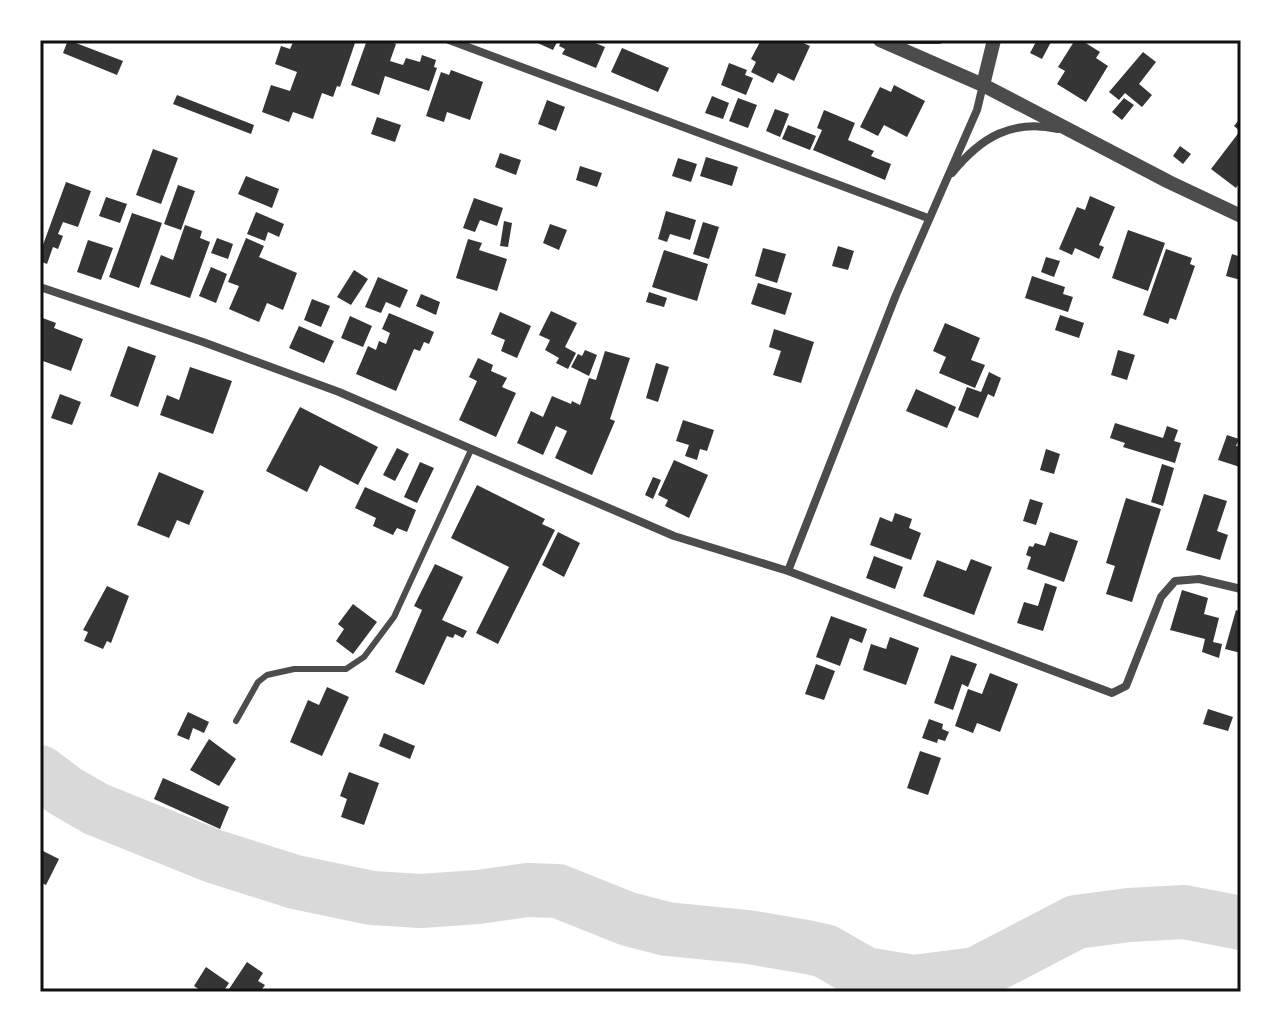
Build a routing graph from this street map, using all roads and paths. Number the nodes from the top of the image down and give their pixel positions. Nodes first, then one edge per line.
1 (449, 40) edge
2 (880, 40) edge
3 (899, 40) edge
4 (939, 40) edge
5 (994, 40) edge
6 (983, 85) junction
7 (1076, 133) junction
8 (944, 183) junction
9 (1241, 216) edge
10 (928, 218) junction
11 (40, 287) edge
12 (471, 450) junction
13 (788, 571) junction
14 (1241, 589) edge
15 (236, 721) dead end

1 - 10 street
2 - 6 street
3 - 4 street
5 - 6 street
6 - 7 street
6 - 8 street
7 - 8 street
7 - 9 street
8 - 10 street
10 - 13 street
11 - 12 street
12 - 13 street
12 - 15 lane
13 - 14 street

